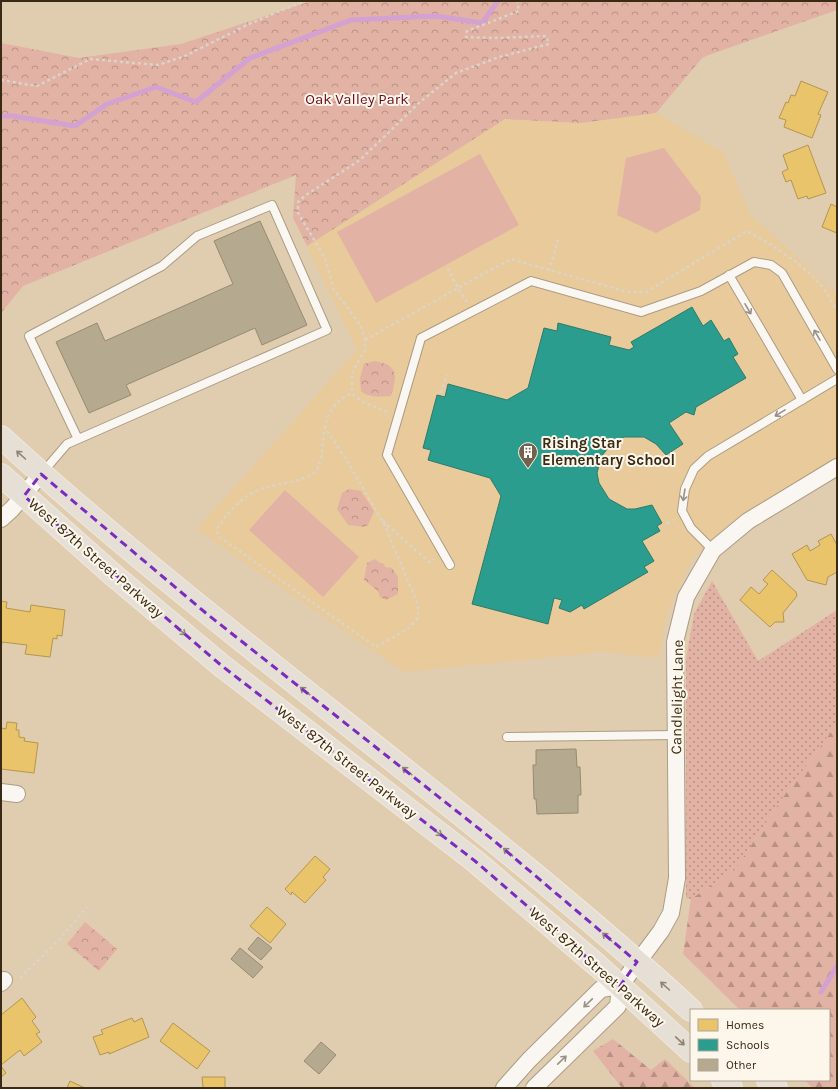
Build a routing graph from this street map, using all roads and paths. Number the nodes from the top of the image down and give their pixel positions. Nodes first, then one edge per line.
1 (304, 1) edge
2 (517, 1) edge
3 (1, 80) edge
4 (558, 240) dead end
5 (447, 267) dead end
6 (550, 270) junction
7 (729, 275) junction
8 (458, 288) junction
9 (837, 311) edge
10 (472, 312) junction
11 (365, 340) junction
12 (837, 369) edge
13 (446, 375) dead end
14 (837, 379) edge
15 (352, 393) junction
16 (441, 393) dead end
17 (802, 400) junction
18 (386, 412) dead end
19 (324, 426) junction
20 (1, 437) edge
21 (78, 439) junction
22 (837, 467) edge
23 (41, 474) junction
24 (1, 475) edge
25 (24, 496) junction
26 (1, 519) edge
27 (381, 519) junction
28 (673, 520) dead end
29 (667, 524) dead end
30 (713, 550) junction
31 (429, 562) dead end
32 (450, 565) dead end
33 (676, 735) junction
34 (507, 737) dead end
35 (87, 907) dead end
36 (637, 962) junction
37 (3, 982) edge
38 (620, 986) junction
39 (690, 1009) edge
40 (690, 1050) edge
41 (504, 1088) edge
42 (534, 1088) edge

1 - 3 path
2 - 11 path
4 - 6 path
5 - 8 path
6 - 8 path
6 - 9 path
7 - 10 lane
12 -> 7 lane
7 -> 17 lane
8 - 10 path
8 - 11 path
10 - 32 lane
11 - 15 path
13 - 16 path
14 - 17 lane
15 - 18 path
15 - 19 path
17 -> 30 lane
19 - 27 path
19 - 27 path
23 -> 20 main road, West 87th Street Parkway
21 - 21 lane
21 - 23 lane
22 - 30 street, Candlelight Lane
23 - 25 street
36 -> 23 main road, West 87th Street Parkway
24 - 25 main road, West 87th Street Parkway
25 - 26 street
25 -> 38 main road, West 87th Street Parkway
27 - 31 path
28 - 29 path
30 - 33 street, Candlelight Lane
33 - 34 lane
33 - 36 street, Candlelight Lane
35 - 37 path
36 - 38 street, Candlelight Lane
39 -> 36 main road, West 87th Street Parkway
38 -> 40 main road, West 87th Street Parkway
38 -> 41 street
42 -> 38 street, Candlelight Lane

